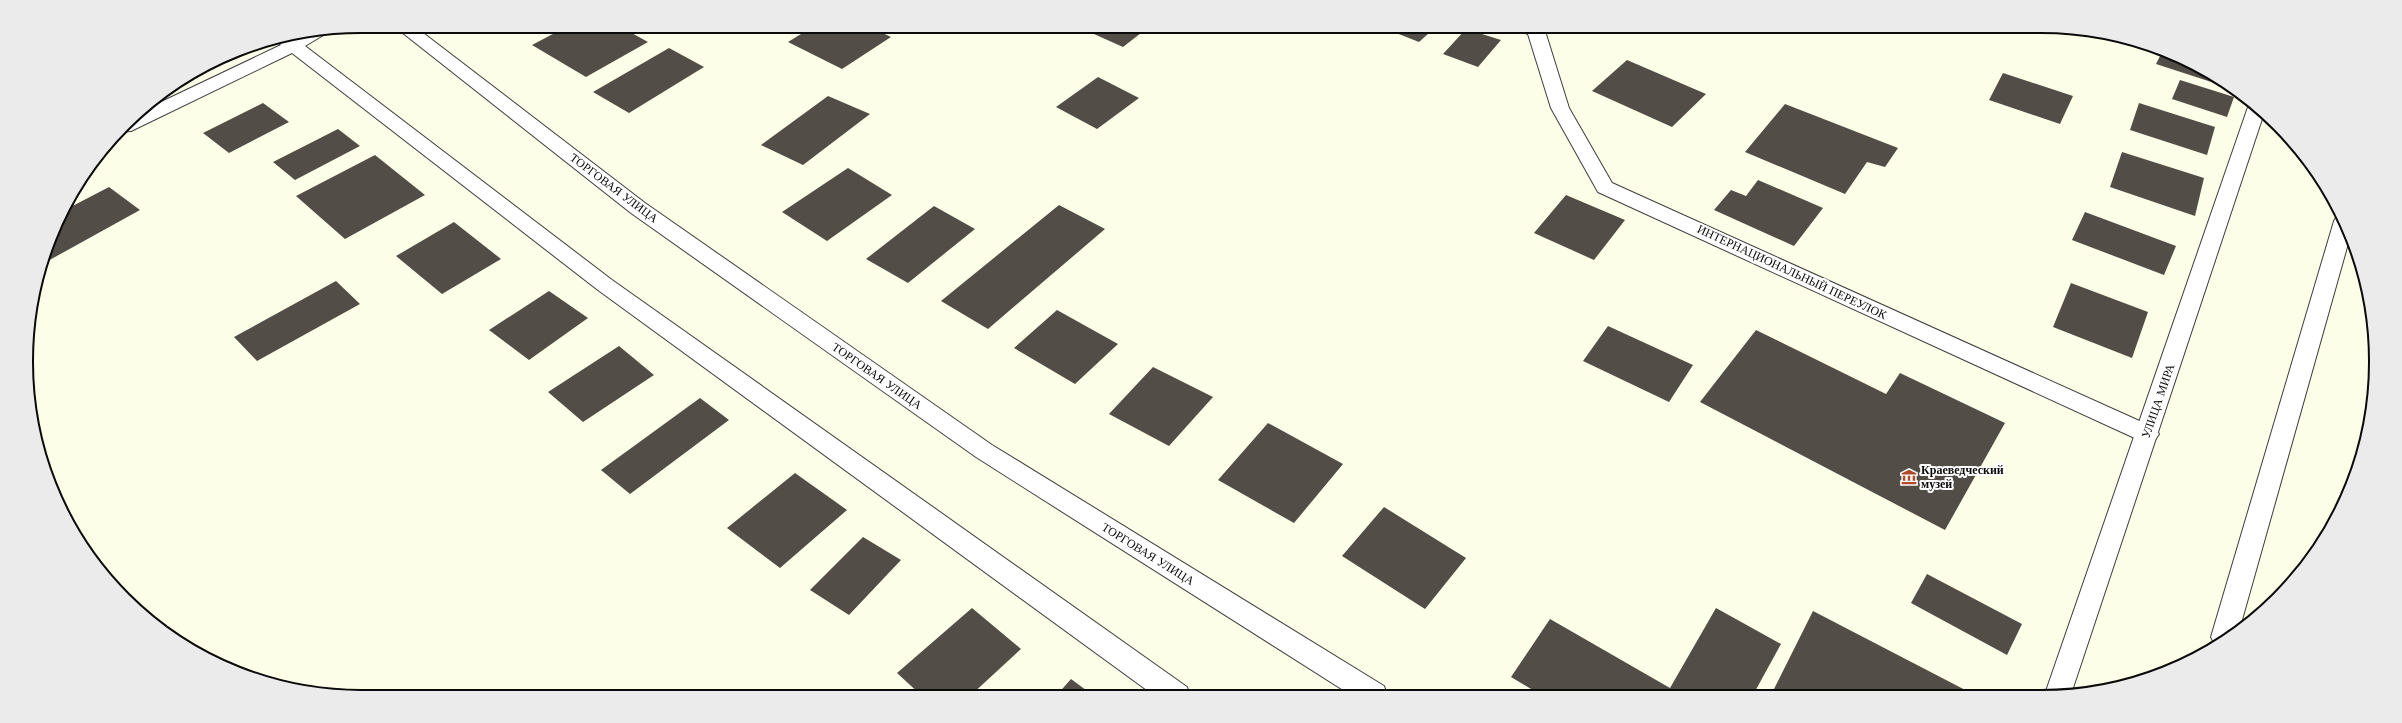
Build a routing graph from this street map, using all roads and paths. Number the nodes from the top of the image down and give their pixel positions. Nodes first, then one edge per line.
1 (412, 33) edge
2 (1537, 33) edge
3 (288, 41) edge
4 (2255, 113) edge
5 (142, 117) edge
6 (2342, 231) edge
7 (2147, 434) junction
8 (2225, 633) edge
9 (2060, 689) edge
10 (1169, 690) edge
11 (1366, 690) edge

1 - 11 street, ТОРГОВАЯ УЛИЦА
2 - 7 street, ИНТЕРНАЦИОНАЛЬНЫЙ ПЕРЕУЛОК
3 - 5 street
3 - 10 street
4 - 7 street, УЛИЦА МИРА
6 - 8 street
7 - 9 street, УЛИЦА МИРА

